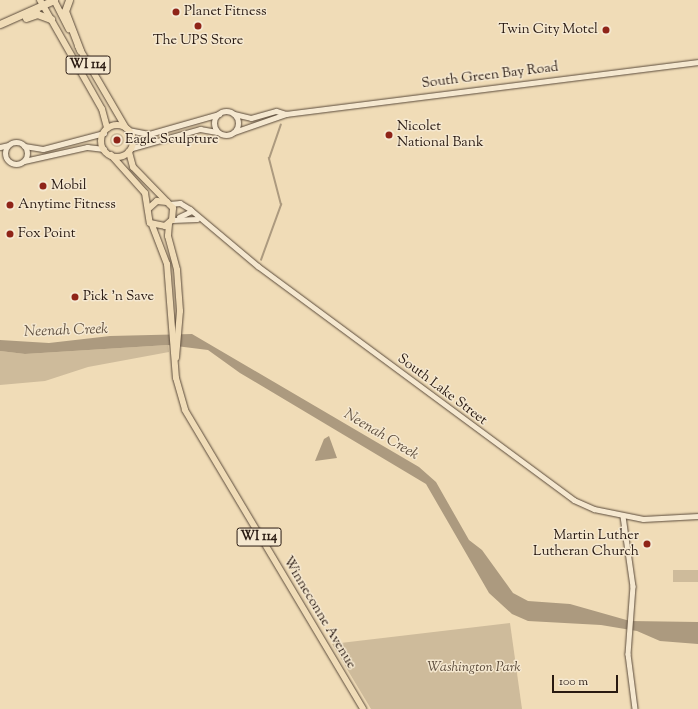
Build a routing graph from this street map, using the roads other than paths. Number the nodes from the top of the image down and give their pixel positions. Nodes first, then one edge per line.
1 (54, 0) edge
2 (69, 0) edge
3 (42, 3) edge
4 (51, 19) junction
5 (0, 24) edge
6 (0, 29) edge
7 (80, 50) junction
8 (698, 62) edge
9 (218, 114) junction
10 (234, 114) junction
11 (286, 114) junction
12 (127, 129) junction
13 (105, 131) junction
14 (217, 132) junction
15 (234, 132) junction
16 (8, 145) junction
17 (24, 146) junction
18 (0, 147) edge
19 (104, 149) junction
20 (131, 150) junction
21 (110, 155) junction
22 (3, 158) edge
23 (24, 161) junction
24 (168, 203) junction
25 (148, 209) junction
26 (192, 211) junction
27 (198, 219) junction
28 (173, 221) junction
29 (152, 225) junction
30 (176, 335) junction
31 (623, 516) junction
32 (698, 516) edge
33 (363, 709) edge
34 (635, 709) edge

1 - 3 highway
1 - 7 main road, WI 114
2 - 7 highway
3 - 4 main road, WI 114
3 - 5 highway
4 - 6 highway
4 - 13 main road, WI 114
7 - 12 main road, WI 114
8 - 11 main road, South Green Bay Road
9 - 10 main road
9 - 12 main road
9 - 14 main road
10 - 11 main road, South Green Bay Road
10 - 15 main road
11 - 15 main road, South Green Bay Road
12 - 13 main road
12 - 20 main road
13 - 17 main road
13 - 19 main road
14 - 15 main road
14 - 20 main road
16 - 17 main road
16 - 18 main road
16 - 22 main road
17 - 23 main road
19 - 21 main road
19 - 23 main road
20 - 21 main road
20 - 24 main road
21 - 25 main road
22 - 23 main road
24 - 25 main road
24 - 26 street
24 - 28 main road
25 - 29 main road
26 - 27 street, South Lake Street
26 - 28 street
27 - 28 street
27 - 31 street, South Lake Street
28 - 29 main road
28 - 30 main road, Winneconne Avenue / WI 114
29 - 30 main road, Winneconne Avenue / WI 114
30 - 33 main road, Winneconne Avenue / WI 114
31 - 32 street, South Lake Street
31 - 34 street

